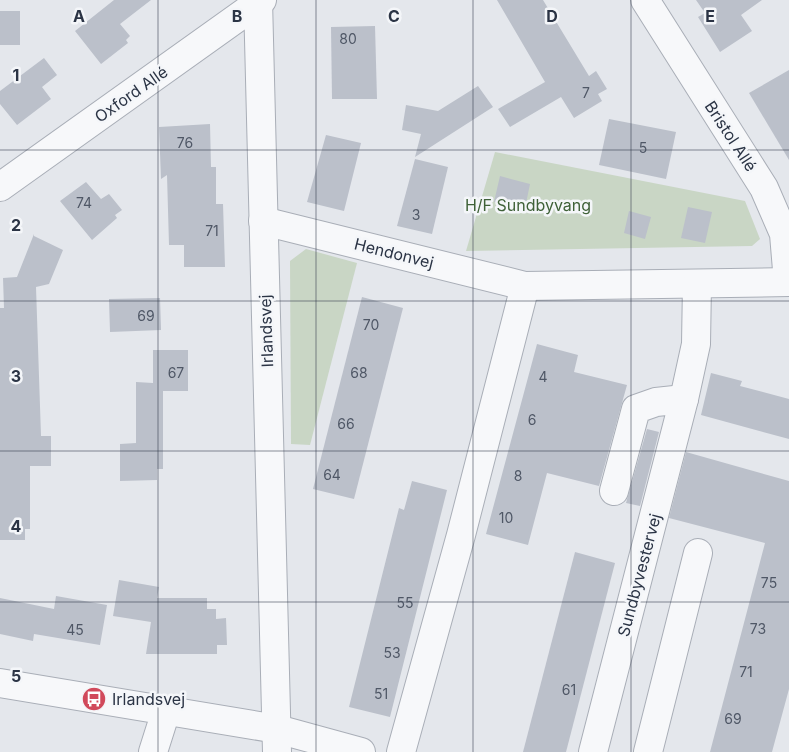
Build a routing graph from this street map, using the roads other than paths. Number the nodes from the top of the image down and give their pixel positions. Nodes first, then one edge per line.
1 (645, 0) edge
2 (259, 1) edge
3 (0, 187) edge
4 (263, 221) junction
5 (788, 282) edge
6 (697, 284) junction
7 (525, 286) junction
8 (684, 399) junction
9 (614, 491) dead end
10 (698, 553) dead end
11 (0, 684) edge
12 (166, 711) junction
13 (277, 740) edge
14 (153, 752) edge
15 (361, 752) edge
16 (401, 752) edge
17 (593, 752) edge
18 (648, 752) edge

1 - 5 street, Bristol Allé
2 - 3 street, Oxford Allé
2 - 4 street, Irlandsvej
4 - 7 street, Hendonvej
4 - 13 street, Irlandsvej
5 - 6 street, Hendonvej
6 - 7 street, Hendonvej
6 - 8 street, Sundbyvestervej
7 - 16 street
8 - 9 street
8 - 17 street, Sundbyvestervej
10 - 18 street
11 - 12 street
12 - 13 street
12 - 14 street
13 - 15 street

